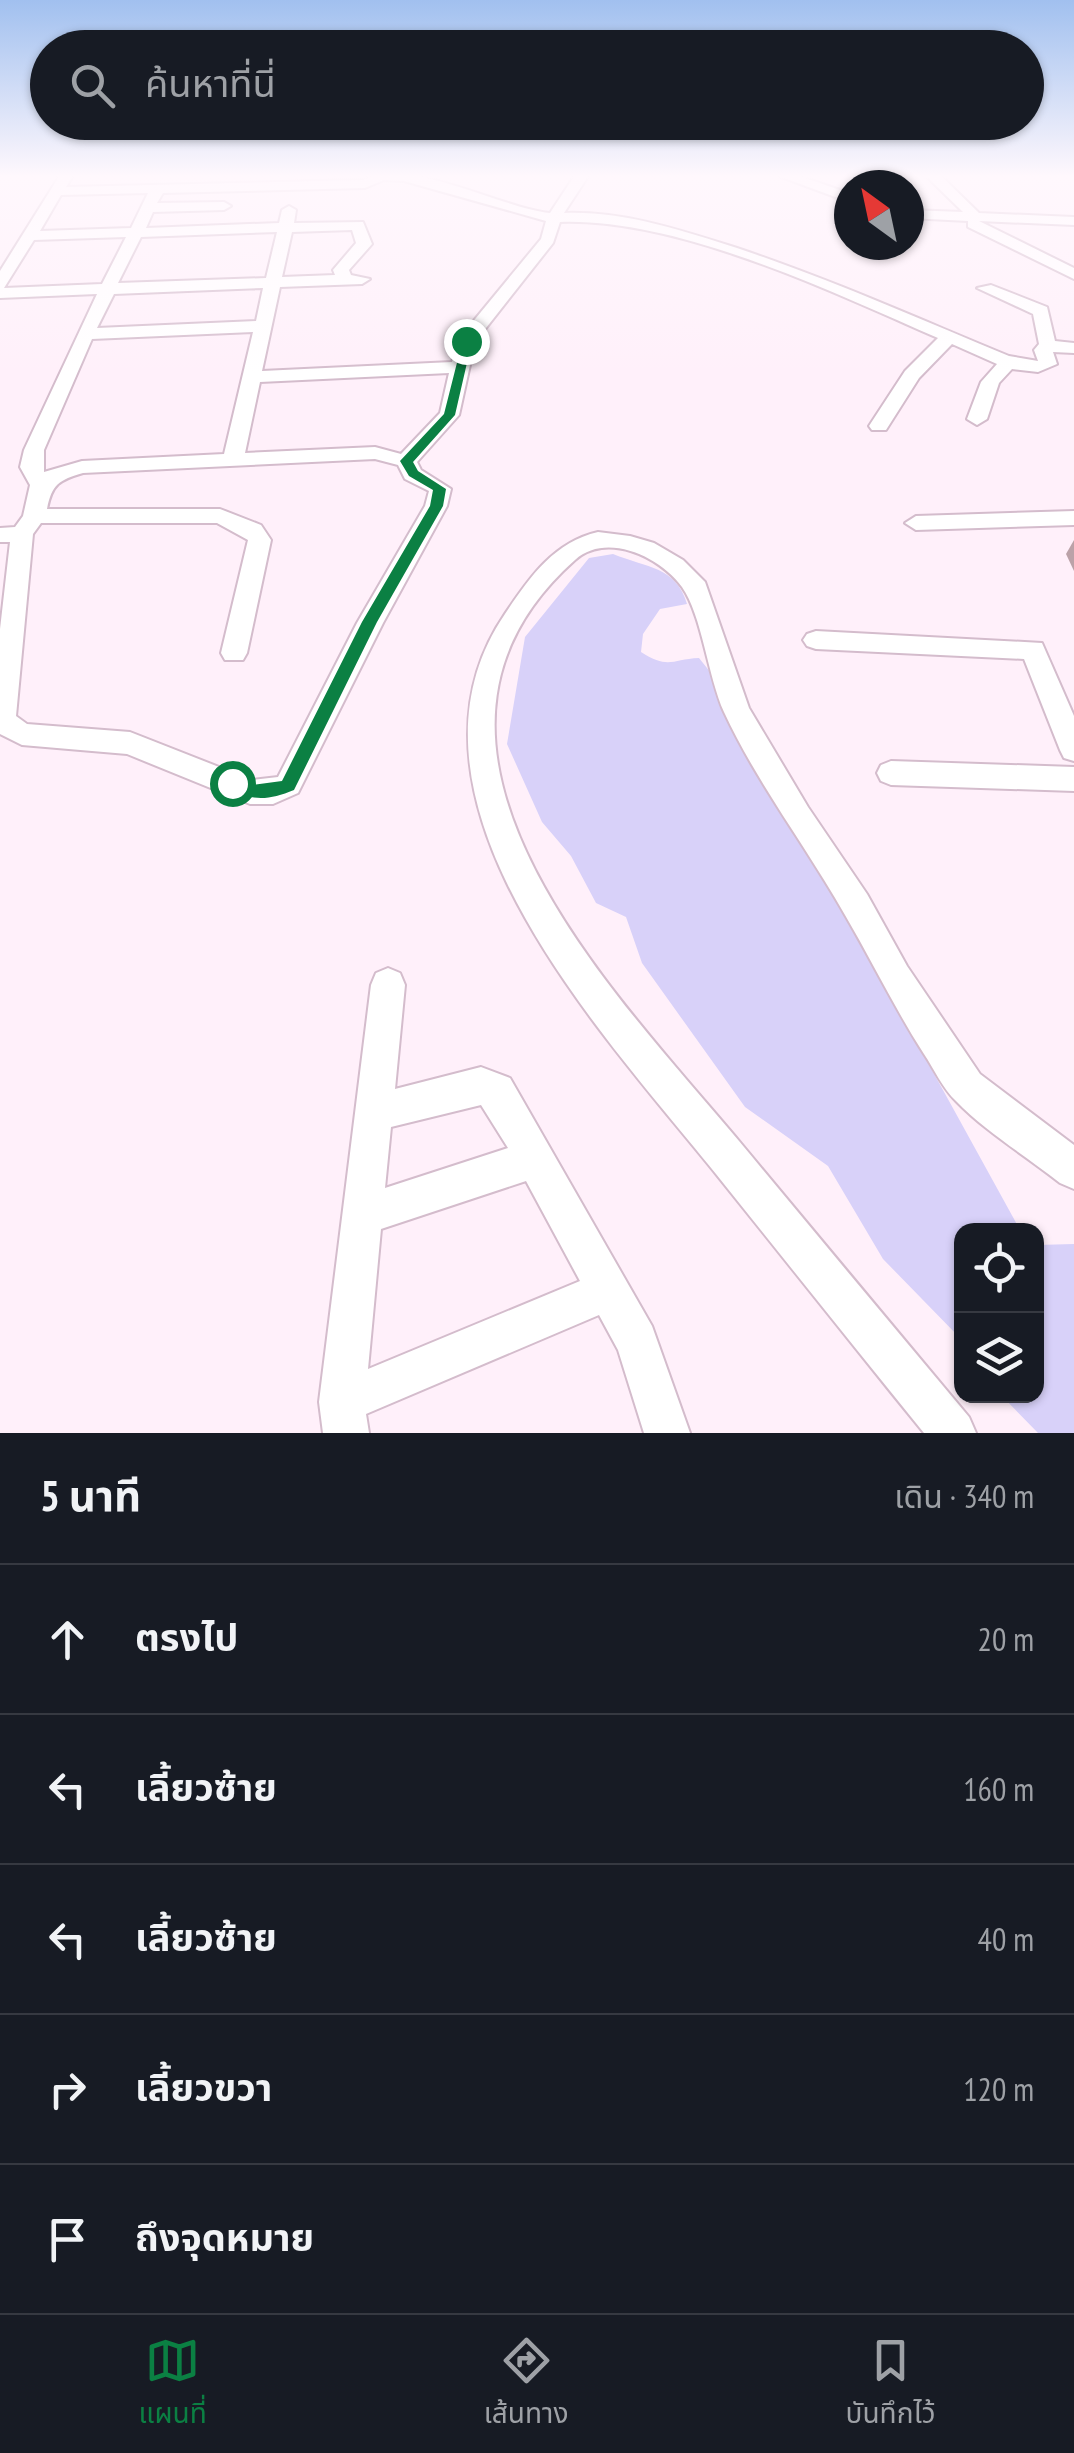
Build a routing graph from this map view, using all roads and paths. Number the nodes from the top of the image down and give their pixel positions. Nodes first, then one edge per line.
1 (24, 242) edge
2 (133, 242) edge
3 (283, 242) edge
4 (363, 242) edge
5 (546, 242) edge
6 (693, 242) edge
7 (1015, 242) edge
8 (1074, 274) edge
9 (363, 279) dead end
10 (345, 280) junction
11 (276, 282) junction
12 (0, 284) edge
13 (985, 288) dead end
14 (107, 289) junction
15 (0, 293) edge
16 (264, 326) junction
17 (85, 334) junction
18 (950, 336) junction
19 (1050, 346) junction
20 (1074, 348) edge
21 (1009, 361) junction
22 (459, 367) junction
23 (252, 378) junction
24 (977, 419) dead end
25 (879, 426) dead end
26 (234, 461) junction
27 (406, 461) junction
28 (41, 484) junction
29 (1074, 518) edge
30 (916, 523) dead end
31 (19, 528) edge
32 (816, 640) dead end
33 (234, 653) dead end
34 (1074, 750) edge
35 (891, 773) dead end
36 (1074, 779) edge
37 (388, 985) dead end
38 (373, 1113) junction
39 (535, 1158) junction
40 (1074, 1169) edge
41 (361, 1216) junction
42 (609, 1290) junction
43 (344, 1418) edge
44 (667, 1433) edge
45 (954, 1433) edge

1 - 12 street
2 - 14 street
3 - 11 street
4 - 10 street
5 - 22 street
6 - 18 street
7 - 8 street
9 - 10 street
10 - 11 street
11 - 14 street
11 - 16 street
13 - 19 street
14 - 15 street
14 - 17 street
16 - 17 street
16 - 23 street
17 - 28 street
18 - 21 street
18 - 25 street
19 - 20 street
19 - 21 street
21 - 24 street
22 - 23 street
22 - 27 street
23 - 26 street
26 - 27 street
26 - 28 street
27 - 31 street
28 - 31 street
29 - 30 street
31 - 33 street
32 - 34 street
35 - 36 street
37 - 38 street
38 - 39 street
38 - 41 street
39 - 41 street
39 - 42 street
40 - 45 street
41 - 43 street
42 - 43 street
42 - 44 street

